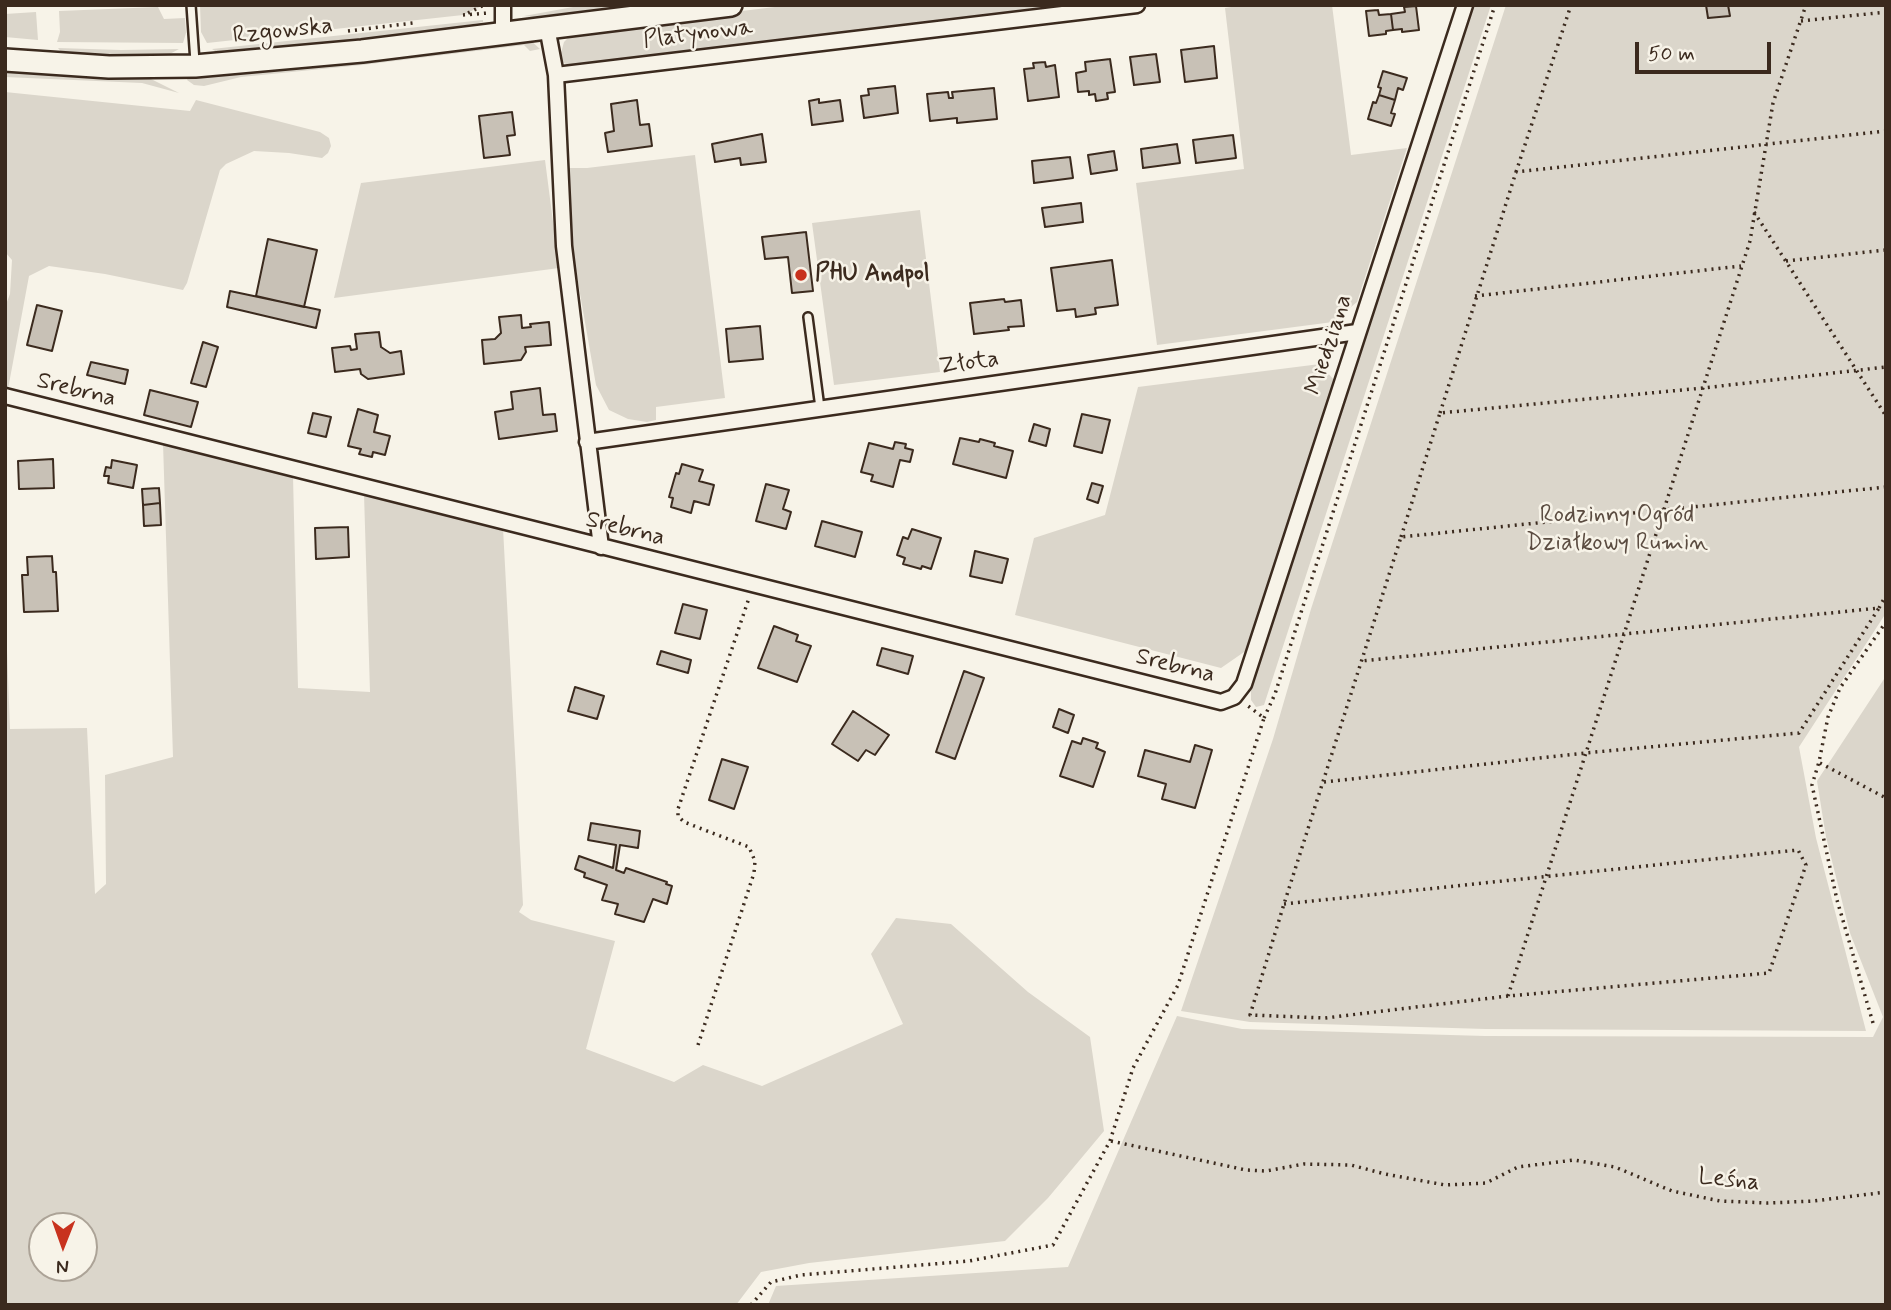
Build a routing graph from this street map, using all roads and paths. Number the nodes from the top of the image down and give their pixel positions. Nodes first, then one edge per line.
1 (191, 5) edge
2 (484, 5) edge
3 (731, 5) edge
4 (1137, 5) edge
5 (1465, 5) edge
6 (1495, 5) edge
7 (1571, 5) edge
8 (1806, 5) edge
9 (1886, 12) edge
10 (500, 14) edge
11 (461, 19) dead end
12 (1800, 21) junction
13 (424, 22) dead end
14 (547, 27) junction
15 (335, 32) dead end
16 (5, 61) edge
17 (195, 66) junction
18 (556, 75) junction
19 (1886, 131) edge
20 (1765, 145) junction
21 (1516, 172) junction
22 (1754, 212) junction
23 (1886, 250) edge
24 (1786, 261) junction
25 (1742, 266) junction
26 (1475, 296) junction
27 (808, 317) dead end
28 (1357, 332) junction
29 (1886, 368) edge
30 (1857, 371) junction
31 (1703, 388) junction
32 (5, 396) edge
33 (820, 408) junction
34 (1440, 413) junction
35 (1886, 416) edge
36 (587, 442) junction
37 (1886, 487) edge
38 (1663, 510) junction
39 (1401, 537) junction
40 (601, 547) junction
41 (753, 586) junction
42 (1886, 595) edge
43 (1879, 608) junction
44 (1886, 622) edge
45 (1625, 633) junction
46 (1361, 662) junction
47 (1234, 697) junction
48 (1264, 718) junction
49 (1585, 753) junction
50 (1819, 762) junction
51 (1323, 782) junction
52 (1886, 798) edge
53 (1545, 877) junction
54 (1284, 904) junction
55 (1508, 996) junction
56 (1873, 1023) dead end
57 (698, 1045) dead end
58 (1110, 1141) junction
59 (1886, 1192) edge
60 (751, 1305) edge

1 - 17 lane
2 - 10 path
3 - 14 street, Rzgowska
4 - 18 street, Platynowa
5 - 28 street, Miedziana
6 - 48 path
7 - 21 path
8 - 12 path
9 - 12 path
10 - 11 path
10 - 14 street, Rzgowska
10 - 17 street, Rzgowska
12 - 20 path
13 - 15 path
14 - 18 street
16 - 17 street, Rzgowska
18 - 36 street
19 - 20 path
20 - 21 path
20 - 22 path
21 - 26 path
22 - 24 path
22 - 25 path
23 - 24 path
24 - 30 path
25 - 26 path
25 - 31 path
26 - 34 path
27 - 33 lane
28 - 33 street, Złota
28 - 47 street, Miedziana
29 - 30 path
30 - 31 path
30 - 35 path
31 - 34 path
31 - 38 path
32 - 40 street, Srebrna
33 - 36 street, Złota
34 - 39 path
36 - 40 street
37 - 38 path
38 - 39 path
38 - 45 path
39 - 46 path
40 - 41 street, Srebrna
41 - 47 street, Srebrna
41 - 57 path
42 - 43 path
43 - 45 path
43 - 49 path
44 - 50 path
45 - 46 path
45 - 49 path
46 - 51 path
47 - 48 path
48 - 58 path
49 - 51 path
49 - 53 path
50 - 52 path
50 - 56 path
51 - 54 path
53 - 54 path
53 - 55 path
53 - 55 path
54 - 55 path
58 - 59 path, Leśna
58 - 60 path

